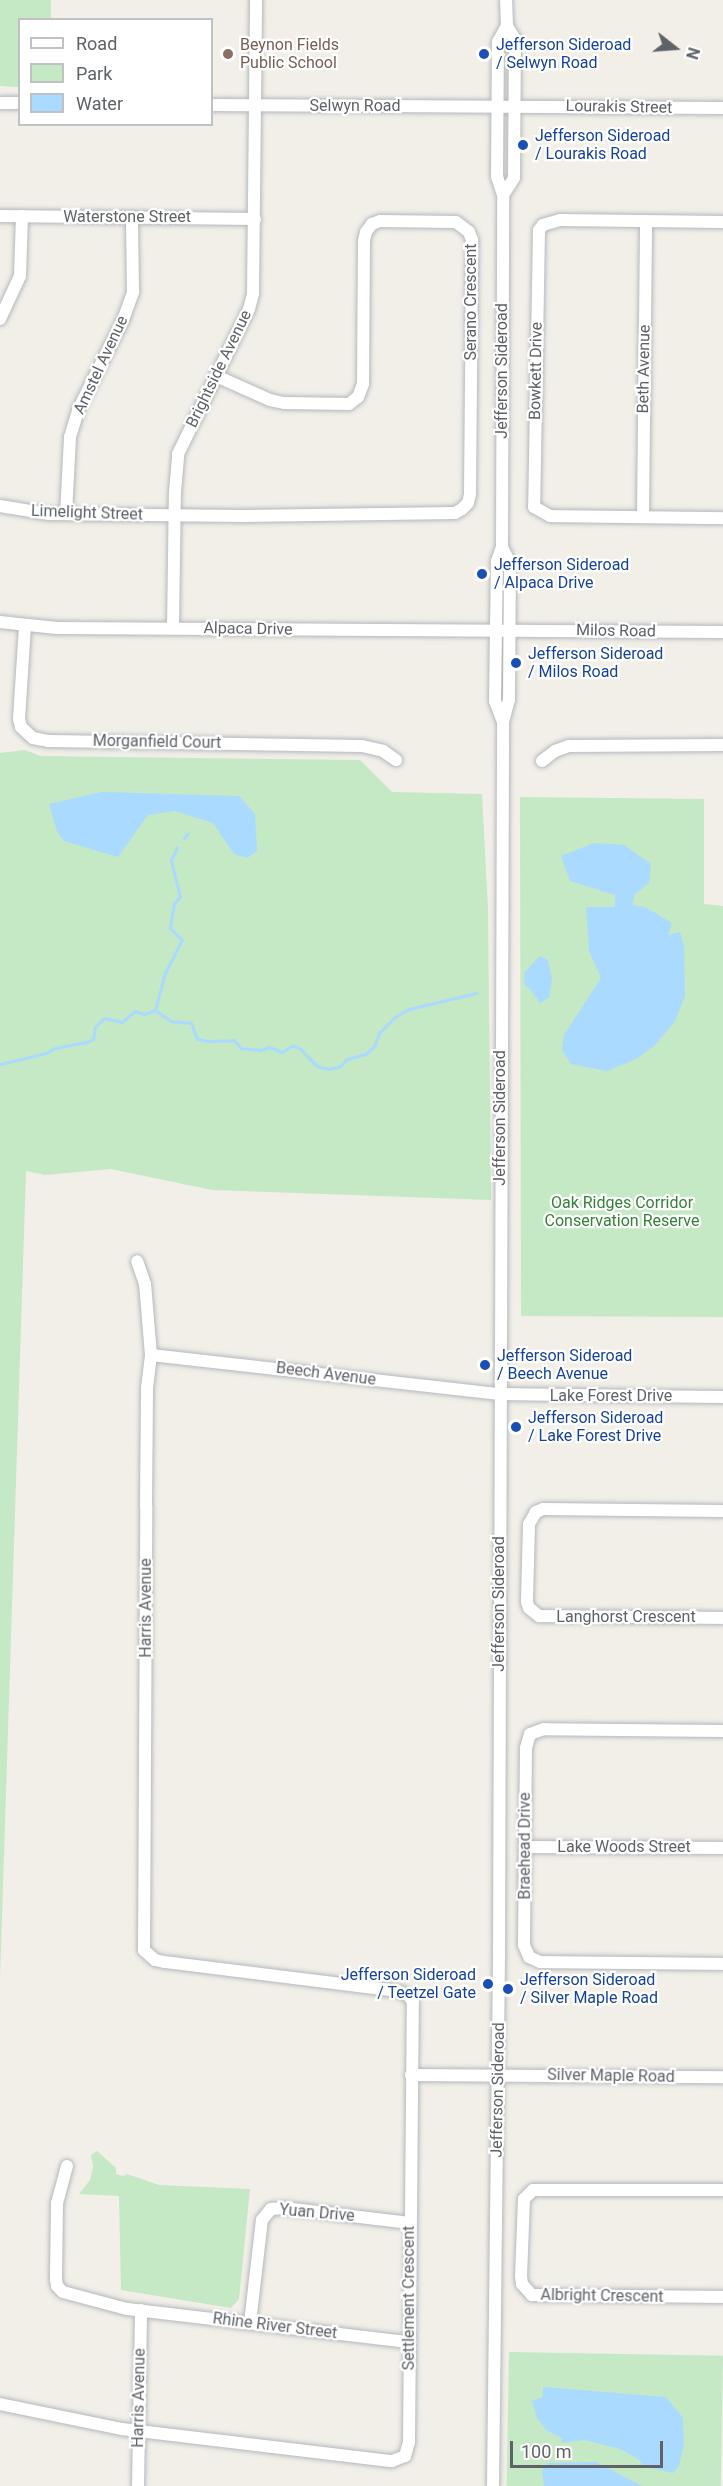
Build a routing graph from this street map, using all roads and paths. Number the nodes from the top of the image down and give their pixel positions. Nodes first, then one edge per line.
1 (256, 0) edge
2 (506, 0) edge
3 (507, 26) junction
4 (0, 103) edge
5 (18, 103) edge
6 (213, 105) edge
7 (255, 105) junction
8 (498, 106) junction
9 (514, 107) junction
10 (723, 108) edge
11 (503, 195) junction
12 (0, 216) edge
13 (22, 216) junction
14 (132, 217) junction
15 (255, 219) junction
16 (646, 221) junction
17 (723, 222) edge
18 (0, 319) edge
19 (216, 376) junction
20 (0, 506) edge
21 (66, 514) junction
22 (175, 515) junction
23 (643, 517) junction
24 (723, 518) edge
25 (502, 547) junction
26 (0, 622) edge
27 (26, 626) junction
28 (173, 628) junction
29 (496, 630) junction
30 (510, 630) junction
31 (723, 632) edge
32 (503, 722) junction
33 (723, 745) edge
34 (396, 760) dead end
35 (542, 761) dead end
36 (137, 1261) dead end
37 (151, 1355) junction
38 (500, 1394) junction
39 (723, 1397) edge
40 (723, 1511) edge
41 (723, 1618) edge
42 (723, 1731) edge
43 (525, 1847) junction
44 (723, 1848) edge
45 (147, 1956) joint
46 (723, 1964) edge
47 (411, 2074) junction
48 (499, 2075) junction
49 (723, 2077) edge
50 (67, 2166) dead end
51 (723, 2190) edge
52 (410, 2223) junction
53 (723, 2297) edge
54 (141, 2310) junction
55 (250, 2324) junction
56 (409, 2342) junction
57 (0, 2404) edge
58 (138, 2430) junction
59 (138, 2486) edge
60 (493, 2486) edge

1 - 7 street, Brightside Avenue
2 - 3 street, Jefferson Sideroad
3 - 8 street, Jefferson Sideroad
3 - 9 street, Jefferson Sideroad
4 - 5 street
6 - 7 street, Selwyn Road
7 - 8 street, Selwyn Road
7 - 15 street, Brightside Avenue
8 - 9 street, Selwyn Road
8 - 11 street, Jefferson Sideroad
9 - 10 street, Lourakis Street
9 - 11 street, Jefferson Sideroad
11 - 25 street, Jefferson Sideroad
12 - 13 street, Waterstone Street
13 - 14 street, Waterstone Street
13 - 18 street
14 - 15 street, Waterstone Street
14 - 21 street, Amstel Avenue
15 - 19 street, Brightside Avenue
16 - 17 street, Bowkett Drive
16 - 23 street, Beth Avenue
16 - 23 street, Bowkett Drive
19 - 22 street, Brightside Avenue
19 - 22 street, Serano Crescent
20 - 21 street, Limelight Street
21 - 22 street, Limelight Street
22 - 28 street, Brightside Avenue
23 - 24 street, Bowkett Drive
25 - 29 street, Jefferson Sideroad
25 - 30 street, Jefferson Sideroad
26 - 27 street, Alpaca Drive
27 - 28 street, Alpaca Drive
27 - 34 street, Morganfield Court
28 - 29 street, Alpaca Drive
29 - 30 street, Alpaca Drive
29 - 32 street, Jefferson Sideroad
30 - 31 street, Milos Road
30 - 32 street, Jefferson Sideroad
32 - 38 street, Jefferson Sideroad
33 - 35 street
36 - 37 street, Harris Avenue
37 - 38 street, Beech Avenue
37 - 45 street, Harris Avenue
38 - 39 street, Lake Forest Drive
38 - 48 street, Jefferson Sideroad
40 - 41 street, Langhorst Crescent
42 - 43 street, Braehead Drive
43 - 44 street, Lake Woods Street
43 - 46 street, Braehead Drive
45 - 47 street, Settlement Crescent
47 - 48 street, Silver Maple Road
47 - 52 street, Settlement Crescent
48 - 49 street, Silver Maple Road
48 - 60 street, Jefferson Sideroad
50 - 54 street, Rhine River Street
51 - 53 street, Albright Crescent
52 - 55 street, Yuan Drive
52 - 56 street, Settlement Crescent
54 - 55 street, Rhine River Street
54 - 58 street, Harris Avenue
55 - 56 street, Rhine River Street
56 - 58 street, Settlement Crescent
57 - 58 street, Settlement Crescent
58 - 59 street, Harris Avenue

